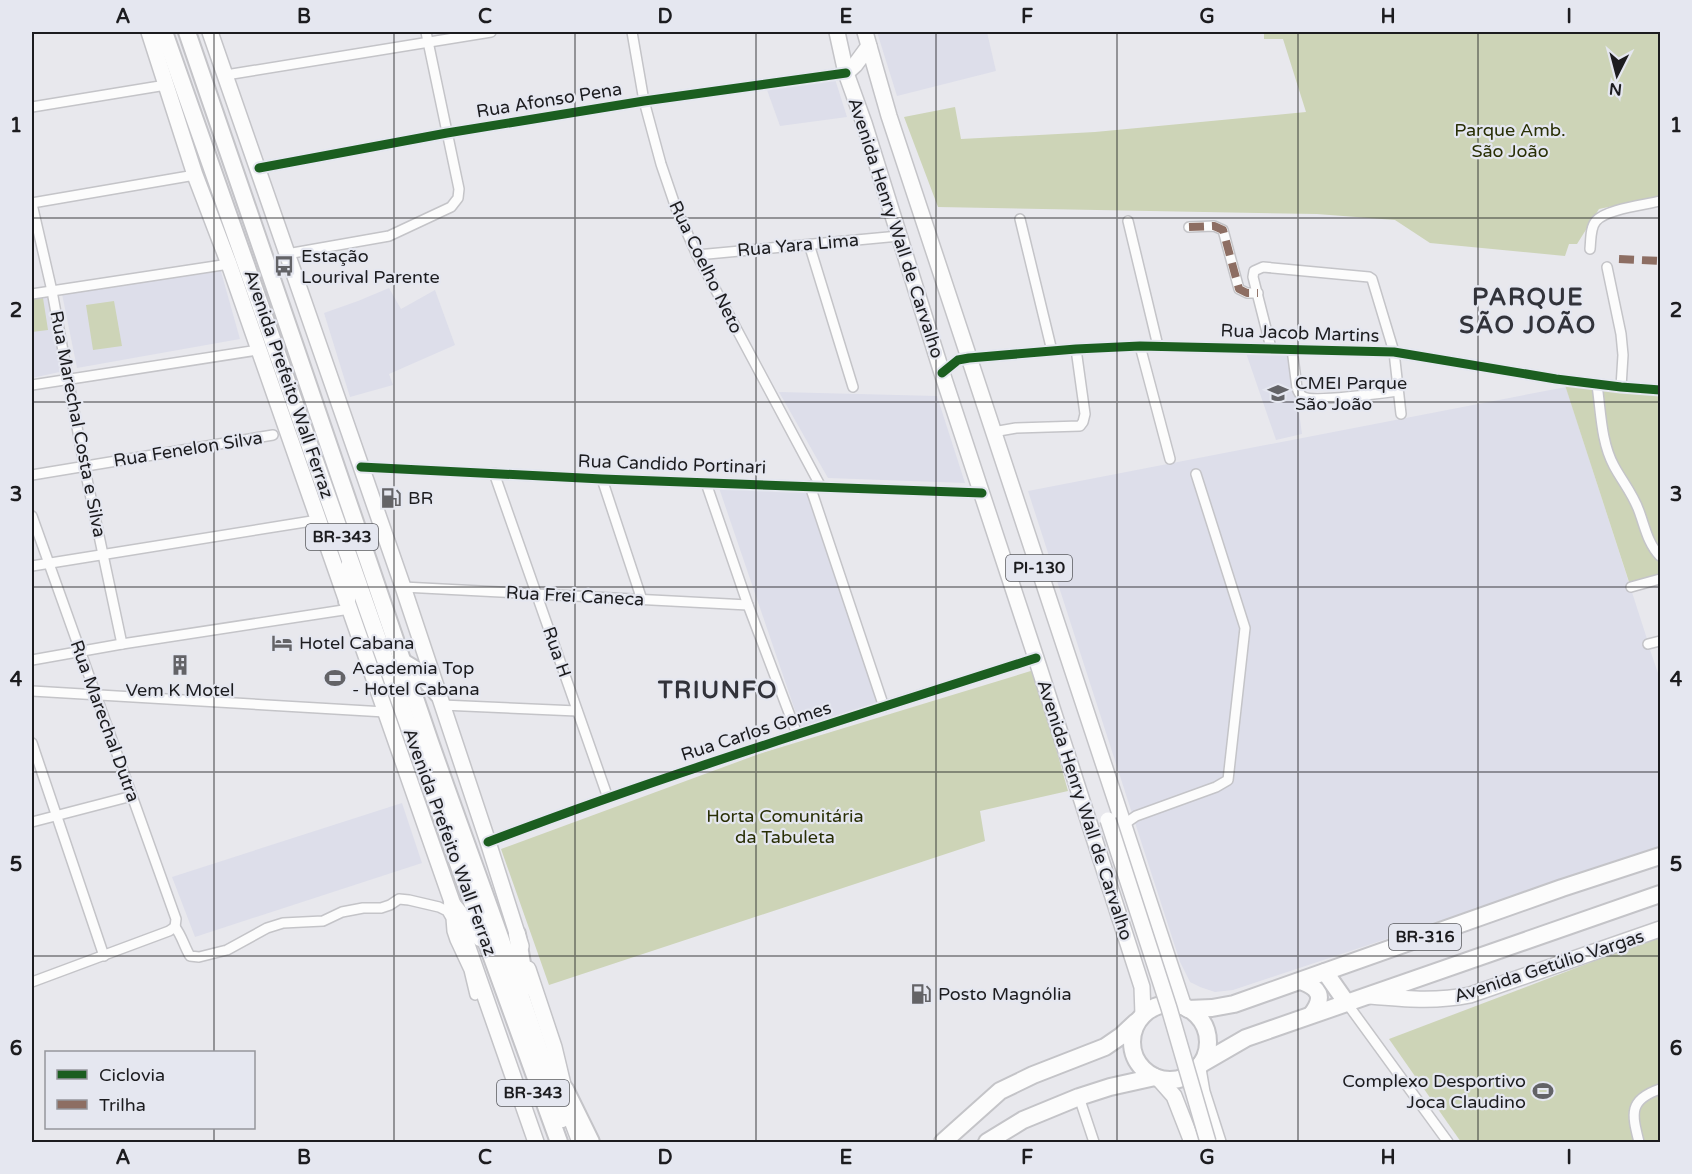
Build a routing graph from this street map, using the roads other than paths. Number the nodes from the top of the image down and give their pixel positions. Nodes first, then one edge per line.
1 (149, 32) edge
2 (187, 32) edge
3 (210, 32) edge
4 (491, 32) edge
5 (632, 32) edge
6 (837, 32) edge
7 (166, 36) edge
8 (428, 37) edge
9 (867, 39) edge
10 (846, 72) junction
11 (226, 75) junction
12 (166, 85) junction
13 (645, 101) junction
14 (32, 107) edge
15 (447, 133) junction
16 (259, 168) junction
17 (195, 175) junction
18 (1660, 201) edge
19 (32, 204) edge
20 (1020, 219) dead end
21 (1128, 221) dead end
22 (1189, 227) dead end
23 (899, 236) junction
24 (809, 244) junction
25 (1590, 249) dead end
26 (287, 254) junction
27 (697, 255) junction
28 (229, 264) junction
29 (1607, 267) dead end
30 (52, 291) junction
31 (1258, 293) junction
32 (32, 294) edge
33 (1140, 346) junction
34 (1158, 346) junction
35 (1271, 348) junction
36 (1076, 349) junction
37 (1292, 349) junction
38 (258, 350) junction
39 (1052, 351) junction
40 (1394, 352) junction
41 (969, 358) junction
42 (942, 373) junction
43 (68, 379) junction
44 (32, 385) edge
45 (1597, 385) junction
46 (853, 387) dead end
47 (1621, 387) junction
48 (1660, 390) edge
49 (1398, 391) junction
50 (1401, 414) dead end
51 (993, 432) junction
52 (273, 435) dead end
53 (1170, 459) dead end
54 (84, 465) junction
55 (361, 467) junction
56 (495, 473) junction
57 (1196, 474) dead end
58 (32, 475) edge
59 (602, 479) junction
60 (706, 483) junction
61 (810, 486) junction
62 (821, 487) junction
63 (982, 493) junction
64 (32, 516) edge
65 (318, 520) junction
66 (104, 553) junction
67 (349, 556) junction
68 (1660, 556) edge
69 (48, 563) junction
70 (32, 566) edge
71 (1660, 579) edge
72 (403, 586) junction
73 (1630, 587) dead end
74 (538, 595) junction
75 (642, 600) junction
76 (348, 605) junction
77 (748, 605) junction
78 (1660, 641) edge
79 (122, 644) junction
80 (1648, 644) dead end
81 (80, 652) junction
82 (1036, 658) junction
83 (32, 660) edge
84 (403, 662) junction
85 (32, 691) edge
86 (95, 695) junction
87 (440, 699) junction
88 (884, 707) junction
89 (577, 711) junction
90 (385, 712) junction
91 (797, 734) junction
92 (32, 743) edge
93 (1079, 791) junction
94 (132, 796) junction
95 (608, 798) junction
96 (57, 816) junction
97 (32, 822) edge
98 (1111, 822) junction
99 (488, 842) junction
100 (1660, 856) edge
101 (1660, 894) edge
102 (454, 913) junction
103 (175, 927) junction
104 (1660, 929) edge
105 (517, 934) junction
106 (488, 949) junction
107 (104, 956) junction
108 (1325, 972) junction
109 (32, 981) edge
110 (1301, 981) junction
111 (475, 995) dead end
112 (1366, 996) junction
113 (1346, 1002) junction
114 (1186, 1008) junction
115 (1312, 1014) junction
116 (1142, 1016) junction
117 (529, 1040) junction
118 (1202, 1061) junction
119 (1153, 1076) junction
120 (551, 1085) junction
121 (1660, 1089) edge
122 (1079, 1097) junction
123 (996, 1140) edge
124 (536, 1143) edge
125 (550, 1143) edge
126 (559, 1143) edge
127 (570, 1143) edge
128 (580, 1143) edge
129 (591, 1143) edge
130 (943, 1143) edge
131 (1094, 1143) edge
132 (1192, 1143) edge
133 (1200, 1143) edge
134 (1208, 1143) edge
135 (1218, 1143) edge
136 (1448, 1143) edge
137 (1639, 1143) edge

1 - 7 highway
1 - 12 main road, Avenida Prefeito Wall Ferraz
2 - 84 highway, Avenida Prefeito Wall Ferraz / BR-343
3 - 11 main road, Avenida Prefeito Wall Ferraz
4 - 8 street
5 - 13 street, Rua Coelho Neto
6 - 10 main road, Avenida Henry Wall de Carvalho / PI-130
7 - 67 highway, Avenida Prefeito Wall Ferraz / BR-343
8 - 11 street
8 - 15 street
9 - 10 main road
9 - 41 main road, Avenida Henry Wall de Carvalho / PI-130
10 - 13 street, Rua Afonso Pena
10 - 23 main road, Avenida Henry Wall de Carvalho / PI-130
11 - 16 main road, Avenida Prefeito Wall Ferraz
12 - 14 street
12 - 17 main road, Avenida Prefeito Wall Ferraz
13 - 15 street, Rua Afonso Pena
13 - 27 street, Rua Coelho Neto
15 - 16 street, Rua Afonso Pena
15 - 26 street
16 - 26 main road, Avenida Prefeito Wall Ferraz
17 - 19 street
17 - 28 main road, Avenida Prefeito Wall Ferraz
18 - 25 street
19 - 30 street, Rua Marechal Costa e Silva
20 - 39 street
21 - 34 street
22 - 31 street
23 - 24 street, Rua Yara Lima
23 - 42 main road, Avenida Henry Wall de Carvalho / PI-130
24 - 27 street, Rua Yara Lima
24 - 46 street
26 - 55 main road, Avenida Prefeito Wall Ferraz
27 - 62 street, Rua Coelho Neto
28 - 30 street
28 - 38 main road, Avenida Prefeito Wall Ferraz
29 - 47 street
30 - 32 street
30 - 43 street, Rua Marechal Costa e Silva
31 - 35 street
31 - 40 street
33 - 34 street, Rua Jacob Martins
33 - 36 street, Rua Jacob Martins
33 - 53 street
34 - 35 street, Rua Jacob Martins
35 - 37 street, Rua Jacob Martins
36 - 39 street, Rua Jacob Martins
36 - 51 street
37 - 40 street, Rua Jacob Martins
37 - 49 street
38 - 43 street
38 - 65 main road, Avenida Prefeito Wall Ferraz
39 - 41 street, Rua Jacob Martins
40 - 45 street, Rua Jacob Martins
40 - 49 street
41 - 42 street, Rua Jacob Martins
41 - 51 main road, Avenida Henry Wall de Carvalho / PI-130
42 - 63 main road, Avenida Henry Wall de Carvalho / PI-130
43 - 44 street
43 - 54 street, Rua Marechal Costa e Silva
45 - 47 street, Rua Jacob Martins
45 - 68 street
47 - 48 street, Rua Jacob Martins
49 - 50 street
51 - 98 main road, Avenida Henry Wall de Carvalho / PI-130
52 - 54 street, Rua Fenelon Silva
54 - 58 street, Rua Fenelon Silva
54 - 66 street, Rua Marechal Costa e Silva
55 - 56 street, Rua Candido Portinari
55 - 72 main road, Avenida Prefeito Wall Ferraz
56 - 59 street, Rua Candido Portinari
56 - 74 street, Rua H
57 - 98 street
59 - 60 street, Rua Candido Portinari
59 - 75 street
60 - 61 street, Rua Candido Portinari
60 - 77 street
61 - 62 street, Rua Candido Portinari
61 - 88 street
62 - 63 street, Rua Candido Portinari
63 - 82 main road, Avenida Henry Wall de Carvalho / PI-130
64 - 69 street, Rua Marechal Dutra
65 - 66 street
65 - 76 main road, Avenida Prefeito Wall Ferraz
66 - 69 street
66 - 79 street, Rua Marechal Costa e Silva
67 - 76 highway
67 - 106 highway, Avenida Prefeito Wall Ferraz / BR-343
69 - 70 street
69 - 81 street, Rua Marechal Dutra
71 - 73 street
72 - 74 street, Rua Frei Caneca
72 - 87 main road, Avenida Prefeito Wall Ferraz
74 - 75 street, Rua Frei Caneca
74 - 89 street, Rua H
75 - 77 street, Rua Frei Caneca
76 - 79 street
76 - 90 main road, Avenida Prefeito Wall Ferraz
77 - 91 street
78 - 80 street
79 - 81 street
81 - 83 street
81 - 86 street, Rua Marechal Dutra
82 - 88 street, Rua Carlos Gomes
82 - 93 main road, Avenida Henry Wall de Carvalho / PI-130
84 - 87 highway, BR-343
84 - 117 highway, Avenida Prefeito Wall Ferraz
85 - 86 street
86 - 90 street
86 - 94 street, Rua Marechal Dutra
87 - 89 street
87 - 99 main road, Avenida Prefeito Wall Ferraz / BR-343
88 - 91 street, Rua Carlos Gomes
89 - 95 street, Rua H
90 - 102 main road, Avenida Prefeito Wall Ferraz
91 - 95 street, Rua Carlos Gomes
92 - 96 street
93 - 98 main road
93 - 116 main road, Avenida Henry Wall de Carvalho / PI-130
94 - 96 street
94 - 103 street, Rua Marechal Dutra
95 - 99 street, Rua Carlos Gomes
96 - 97 street
96 - 107 street
98 - 114 main road, Avenida Henry Wall de Carvalho
98 - 133 main road
98 - 134 main road, bridge
99 - 105 main road, Avenida Prefeito Wall Ferraz / BR-343
100 - 108 highway, BR-316
101 - 112 highway, Avenida Getúlio Vargas / BR-316
102 - 103 street, Rua Marechal Dutra
102 - 106 highway
102 - 111 street
102 - 124 main road, Avenida Prefeito Wall Ferraz
103 - 107 street
104 - 112 main road, Avenida Getúlio Vargas
105 - 117 highway
105 - 120 main road, Avenida Prefeito Wall Ferraz / BR-343
106 - 117 highway, Avenida Prefeito Wall Ferraz / BR-343
107 - 109 street
108 - 110 highway, BR-316
108 - 113 highway
110 - 114 highway, BR-316
110 - 115 highway
112 - 113 highway, Avenida Getúlio Vargas / BR-316
113 - 115 highway, Avenida Getúlio Vargas / BR-316
113 - 136 street
114 - 116 highway, BR-316
114 - 118 highway, Avenida Henry Wall de Carvalho
115 - 118 highway, Avenida Getúlio Vargas / BR-316
116 - 119 highway, Avenida Henry Wall de Carvalho
116 - 130 highway, BR-316
117 - 120 highway, Avenida Prefeito Wall Ferraz
117 - 125 highway, BR-343
118 - 119 highway, Avenida Getúlio Vargas / BR-316
118 - 135 main road
119 - 122 highway, Avenida Getúlio Vargas / BR-316
119 - 132 main road
120 - 126 highway, Avenida Prefeito Wall Ferraz
120 - 127 highway, Avenida Prefeito Wall Ferraz
120 - 128 main road, Avenida Prefeito Wall Ferraz / BR-343
120 - 129 highway
121 - 137 street
122 - 123 highway, Avenida Getúlio Vargas / BR-316
122 - 131 street

